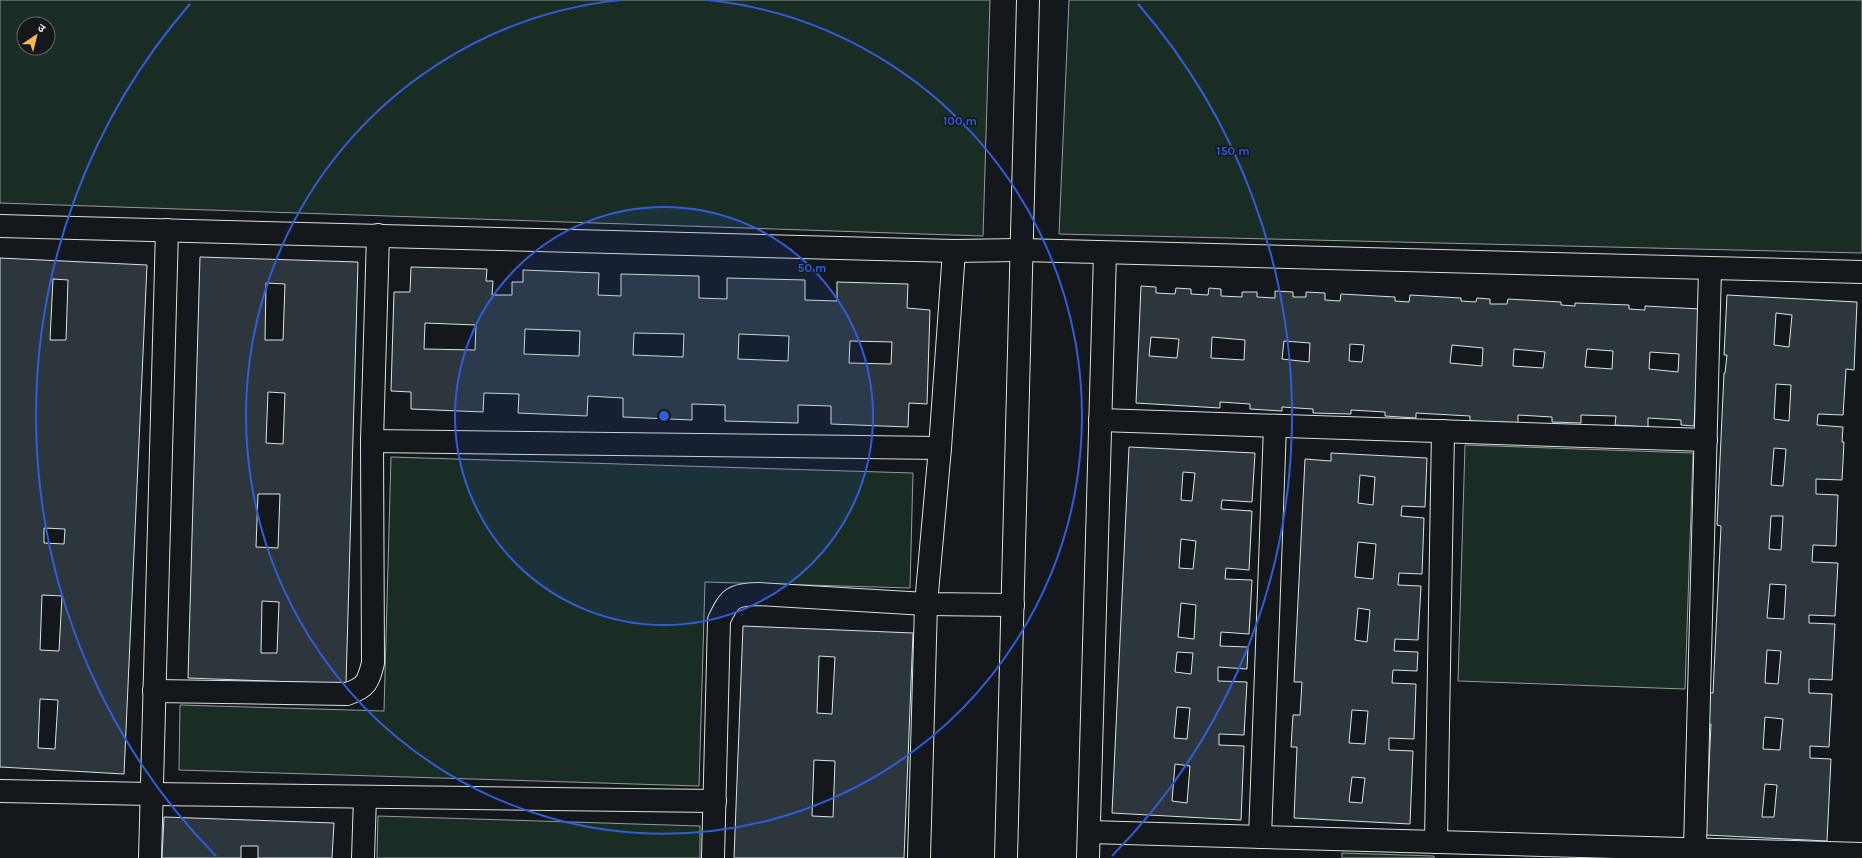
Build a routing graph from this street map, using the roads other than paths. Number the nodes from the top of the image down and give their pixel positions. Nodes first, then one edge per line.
1 (1028, 0) edge
2 (0, 226) edge
3 (168, 230) junction
4 (378, 235) junction
5 (1021, 250) junction
6 (954, 251) junction
7 (1105, 252) junction
8 (1710, 269) junction
9 (1862, 272) edge
10 (1100, 420) junction
11 (1275, 426) junction
12 (1443, 431) junction
13 (1706, 440) junction
14 (372, 441) junction
15 (940, 448) junction
16 (926, 604) junction
17 (1013, 605) junction
18 (154, 690) junction
19 (0, 790) edge
20 (151, 794) junction
21 (365, 797) junction
22 (715, 802) junction
23 (1089, 832) junction
24 (1260, 837) junction
25 (1436, 842) junction
26 (1695, 849) junction
27 (1862, 854) edge
28 (150, 858) edge
29 (363, 858) edge
30 (713, 858) edge
31 (919, 858) edge
32 (1006, 858) edge
33 (1088, 858) edge

1 - 5 street
2 - 3 street
3 - 4 street
3 - 18 street
4 - 6 street
4 - 14 street
5 - 6 street
5 - 7 street
5 - 17 street
6 - 15 street
7 - 8 street
7 - 10 street
8 - 9 street
8 - 13 street
10 - 11 street
10 - 23 street
11 - 12 street
11 - 24 street
12 - 13 street
12 - 25 street
13 - 26 street
14 - 15 street
14 - 18 street
15 - 16 street
16 - 17 street
16 - 22 street
16 - 31 street
17 - 32 street
18 - 20 street
19 - 20 street
20 - 21 street
20 - 28 street
21 - 22 street
21 - 29 street
22 - 30 street
23 - 24 street
23 - 33 street
24 - 25 street
25 - 26 street
26 - 27 street

